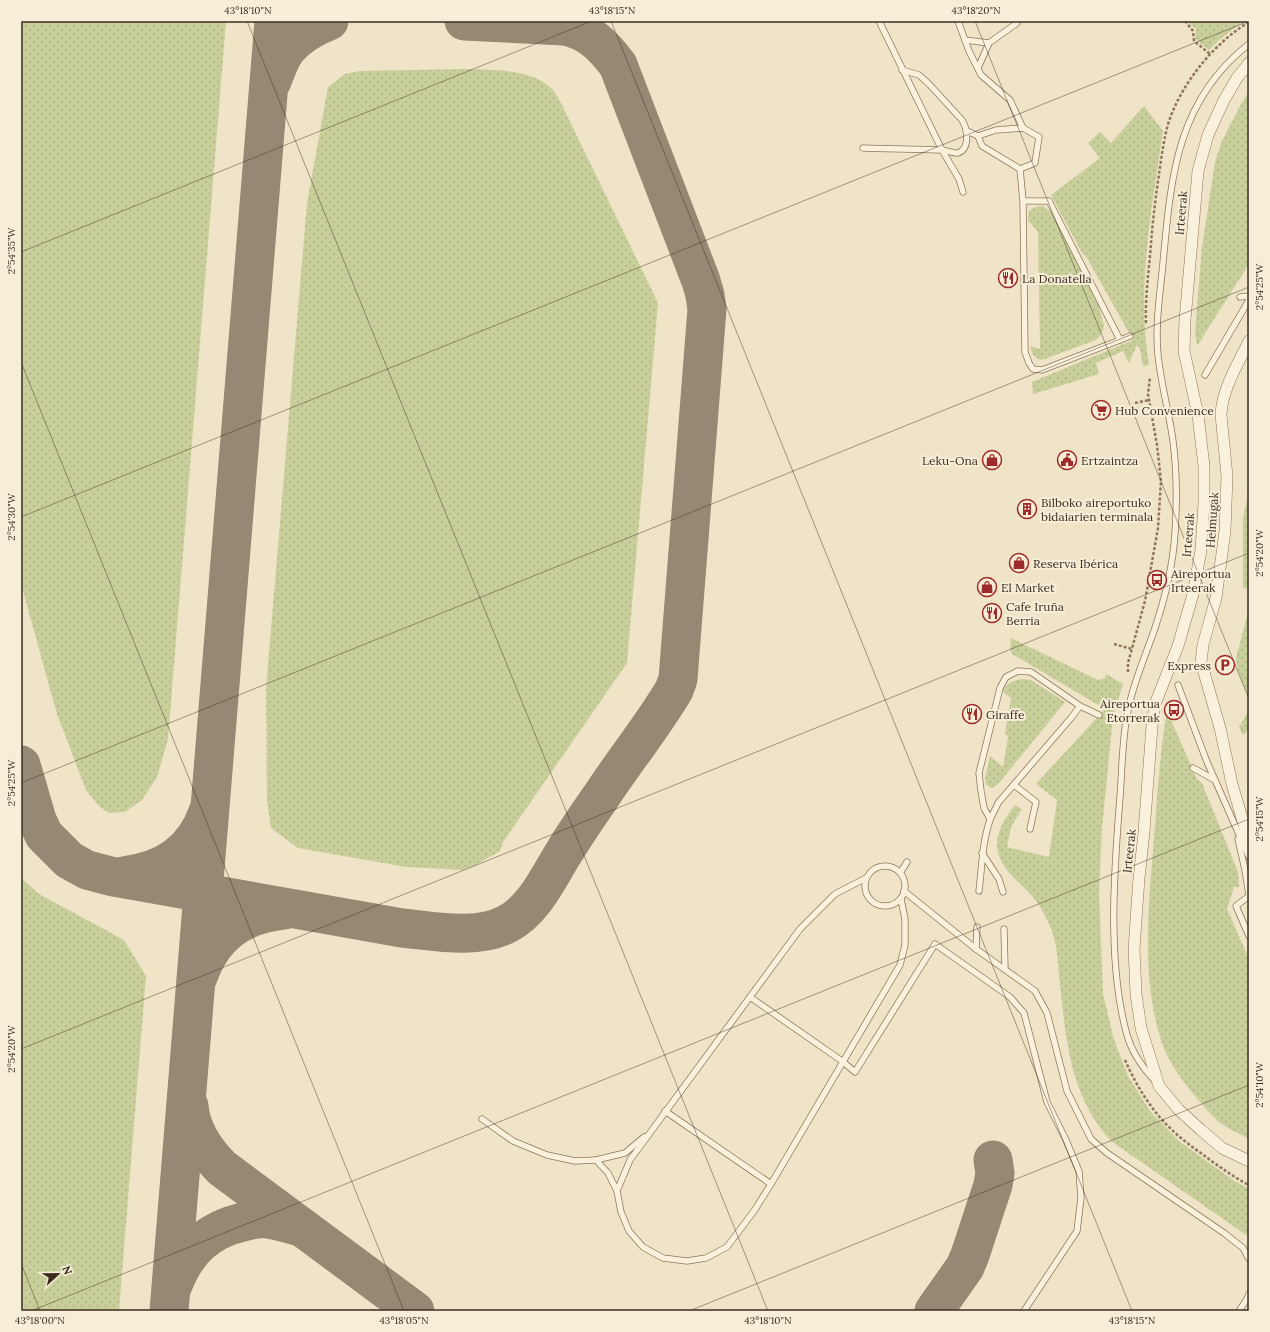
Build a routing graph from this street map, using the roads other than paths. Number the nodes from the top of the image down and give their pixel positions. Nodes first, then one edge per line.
1 (879, 21) edge
2 (958, 21) edge
3 (1017, 23) dead end
4 (965, 40) junction
5 (989, 43) junction
6 (1249, 44) edge
7 (1249, 63) edge
8 (978, 68) junction
9 (902, 70) junction
10 (1023, 128) junction
11 (967, 132) junction
12 (978, 136) junction
13 (863, 148) dead end
14 (942, 150) junction
15 (1020, 169) junction
16 (963, 192) dead end
17 (1023, 201) junction
18 (1249, 296) edge
19 (1240, 297) dead end
20 (1249, 300) edge
21 (1130, 336) dead end
22 (1120, 340) junction
23 (1249, 341) edge
24 (1205, 375) dead end
25 (1178, 685) dead end
26 (1080, 706) junction
27 (1100, 715) dead end
28 (1193, 768) dead end
29 (1215, 780) junction
30 (1014, 785) junction
31 (990, 819) junction
32 (1235, 825) junction
33 (1030, 829) dead end
34 (1249, 842) edge
35 (982, 853) junction
36 (1249, 857) edge
37 (907, 862) dead end
38 (900, 873) junction
39 (866, 878) junction
40 (979, 890) dead end
41 (904, 891) junction
42 (1004, 892) dead end
43 (1249, 895) edge
44 (901, 899) junction
45 (977, 927) dead end
46 (1004, 929) dead end
47 (1249, 936) edge
48 (976, 949) junction
49 (1005, 969) junction
50 (750, 997) junction
51 (842, 1061) junction
52 (1159, 1086) junction
53 (665, 1111) junction
54 (482, 1118) dead end
55 (648, 1135) junction
56 (1222, 1148) junction
57 (596, 1160) junction
58 (1249, 1161) edge
59 (1249, 1167) edge
60 (771, 1184) junction
61 (617, 1191) junction
62 (1249, 1259) edge
63 (1249, 1294) edge
64 (1024, 1311) edge
65 (1239, 1311) edge

1 - 9 lane
2 - 4 lane
3 - 5 lane
4 - 5 lane
4 - 8 lane
5 - 8 lane
6 - 52 lane
7 - 52 street, Irteerak
8 - 10 lane
9 - 11 lane
9 - 14 lane
10 - 12 lane
10 - 15 lane
11 - 12 lane
11 - 14 lane
12 - 15 lane
13 - 14 lane
14 - 16 lane
15 - 17 lane
17 - 22 lane
17 - 22 lane
18 - 19 lane
20 - 24 lane
21 - 22 lane
23 - 34 street, Helmugak
25 - 29 lane
26 - 27 lane
26 - 30 lane
26 - 31 lane
28 - 29 lane
29 - 32 lane
30 - 31 lane
30 - 33 lane
31 - 35 lane
32 - 36 lane
32 - 43 lane
35 - 40 lane
35 - 42 lane
37 - 38 lane
38 - 39 lane
38 - 41 lane
39 - 44 lane
39 - 50 lane
41 - 44 lane
41 - 48 lane
43 - 47 lane
44 - 51 lane
45 - 48 lane
46 - 49 lane
48 - 49 lane
49 - 62 lane
50 - 51 lane
50 - 53 lane
51 - 60 lane
51 - 64 lane
52 - 56 street
53 - 55 lane
53 - 60 lane
54 - 57 lane
55 - 57 lane
55 - 61 lane
56 - 58 street
56 - 59 street
57 - 61 lane
60 - 61 lane
63 - 65 lane

